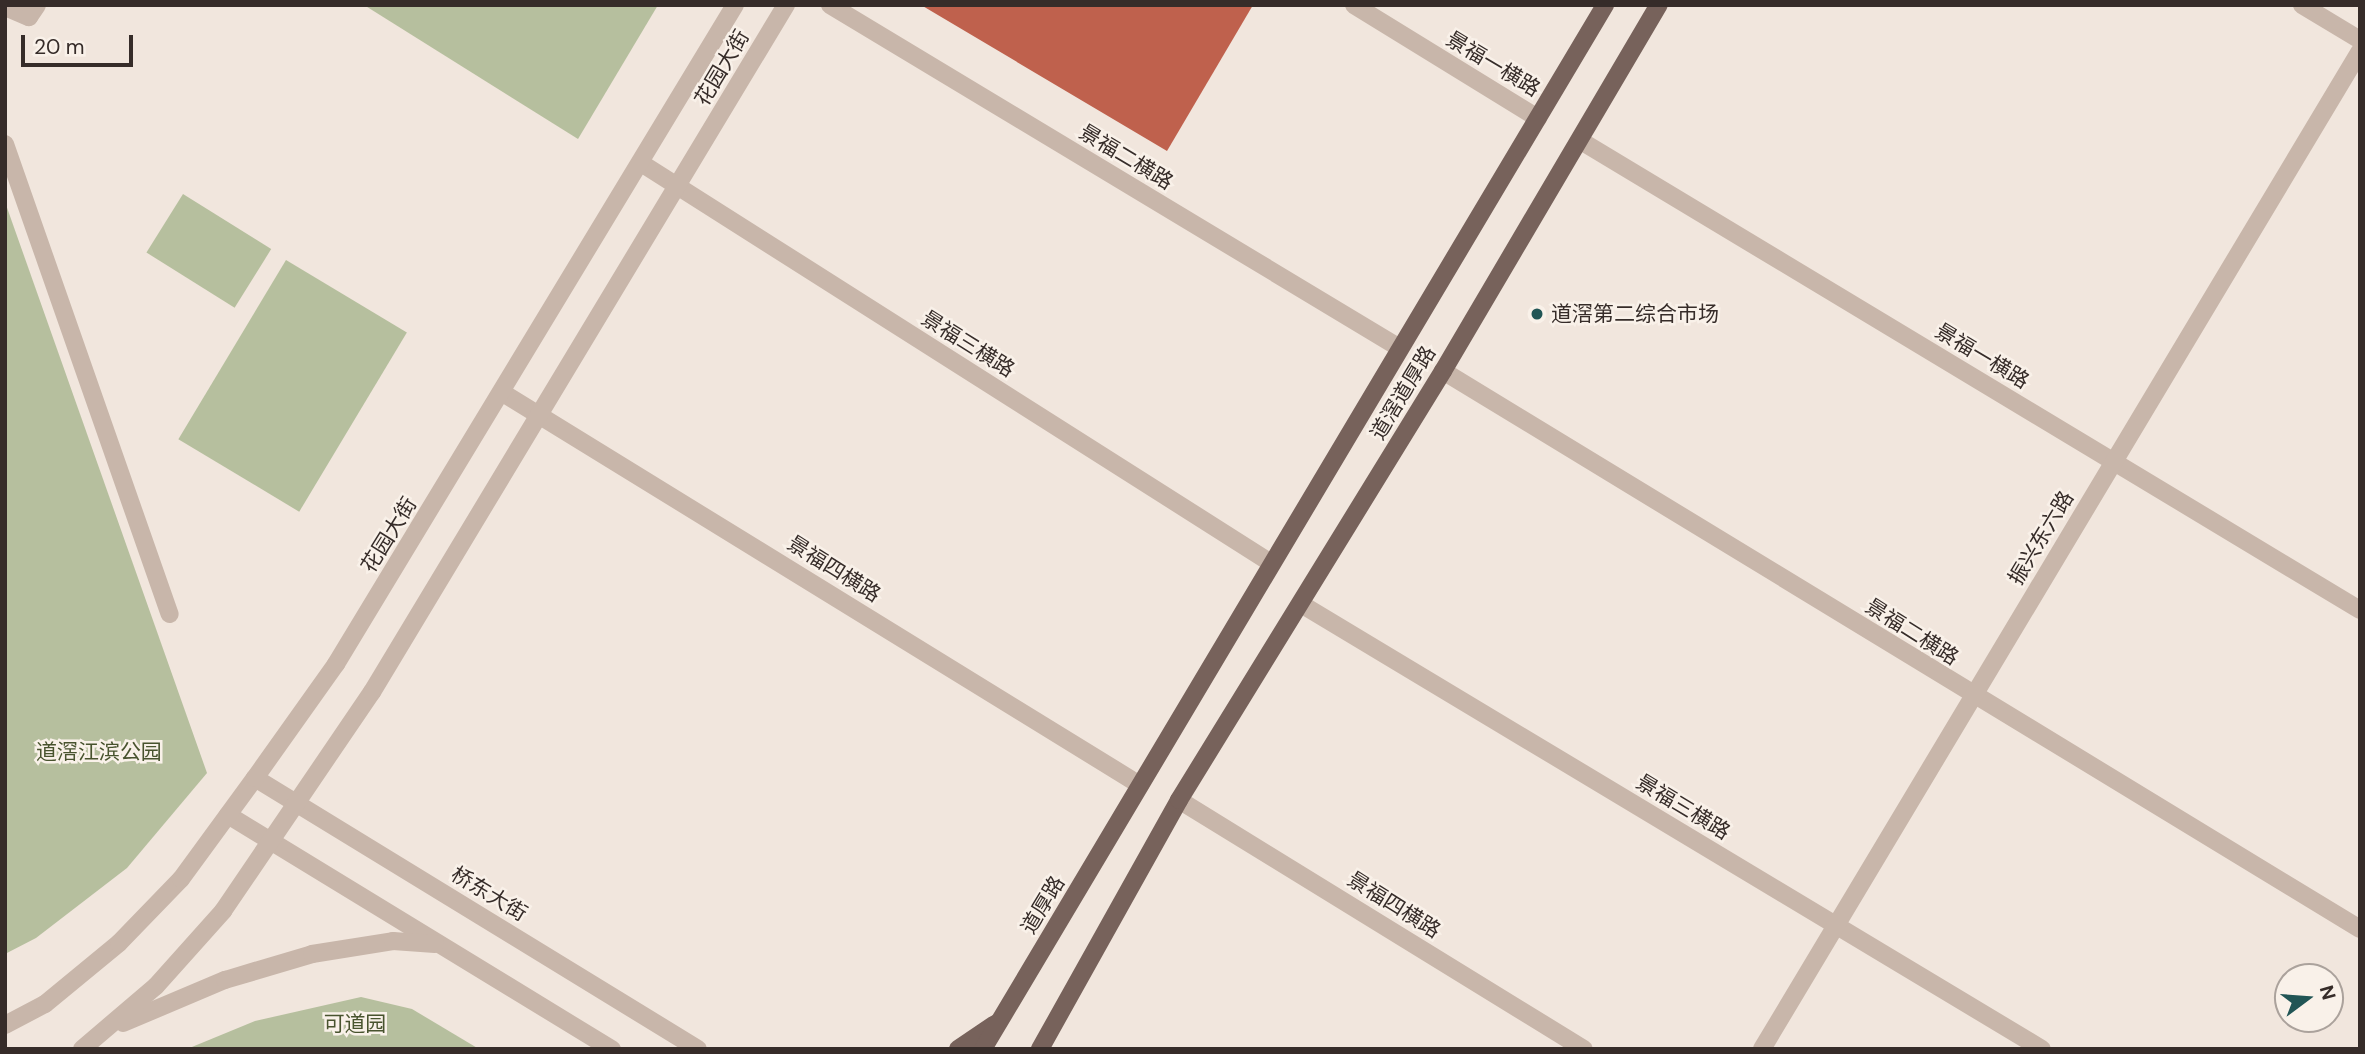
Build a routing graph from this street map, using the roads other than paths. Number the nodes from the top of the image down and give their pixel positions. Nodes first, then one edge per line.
1 (37, 5) edge
2 (735, 5) edge
3 (786, 5) edge
4 (830, 5) edge
5 (1354, 5) edge
6 (1605, 5) edge
7 (1659, 5) edge
8 (2302, 5) edge
9 (5, 7) edge
10 (2360, 40) edge
11 (2360, 51) edge
12 (1538, 118) junction
13 (1581, 141) junction
14 (5, 144) edge
15 (640, 163) junction
16 (677, 186) junction
17 (1398, 347) junction
18 (1443, 371) junction
19 (503, 393) junction
20 (540, 415) junction
21 (2114, 462) junction
22 (1271, 563) junction
23 (1301, 604) junction
24 (2360, 610) edge
25 (170, 614) dead end
26 (1973, 696) junction
27 (256, 778) junction
28 (1140, 785) junction
29 (1179, 800) junction
30 (297, 804) junction
31 (228, 815) junction
32 (271, 842) junction
33 (1836, 925) junction
34 (2360, 929) edge
35 (439, 944) junction
36 (1001, 1021) junction
37 (5, 1025) edge
38 (101, 1033) junction
39 (82, 1049) edge
40 (612, 1049) edge
41 (698, 1049) edge
42 (958, 1049) edge
43 (984, 1049) edge
44 (1040, 1049) edge
45 (1584, 1049) edge
46 (1762, 1049) edge
47 (2042, 1049) edge

1 - 9 street
2 - 15 street, 花园大街
3 - 16 street, 花园大街
4 - 17 street, 景福二横路
5 - 12 street, 景福一横路
6 - 12 main road, 道滘道厚路
7 - 13 main road, 道滘道厚路
8 - 10 street
11 - 21 street, 振兴东六路
12 - 17 main road, 道滘道厚路
13 - 18 main road, 道滘道厚路
13 - 21 street, 景福一横路
14 - 25 street
15 - 16 street, 景福三横路
15 - 19 street, 花园大街
16 - 20 street, 花园大街
16 - 22 street, 景福三横路
17 - 22 main road, 道滘道厚路
18 - 23 main road, 道滘道厚路
18 - 26 street, 景福二横路
19 - 20 street, 景福四横路
19 - 27 street, 花园大街
20 - 28 street, 景福四横路
20 - 30 street, 花园大街
21 - 24 street, 景福一横路
21 - 26 street, 振兴东六路
22 - 28 main road, 道滘道厚路
23 - 29 main road, 道滘道厚路
23 - 33 street, 景福三横路
26 - 33 street, 振兴东六路
26 - 34 street, 景福二横路
27 - 30 street, 桥东大街
27 - 31 street, 花园大街
28 - 36 main road, 道厚路
29 - 44 main road
29 - 45 street, 景福四横路
30 - 32 street, 花园大街
30 - 41 street, 桥东大街
31 - 32 street
31 - 37 street, 花园大街
32 - 35 street
32 - 38 street, 花园大街
33 - 46 street, 振兴东六路
33 - 47 street, 景福三横路
35 - 38 street
35 - 40 street
36 - 42 main road
36 - 43 main road, 道厚路
38 - 39 street, 花园大街

